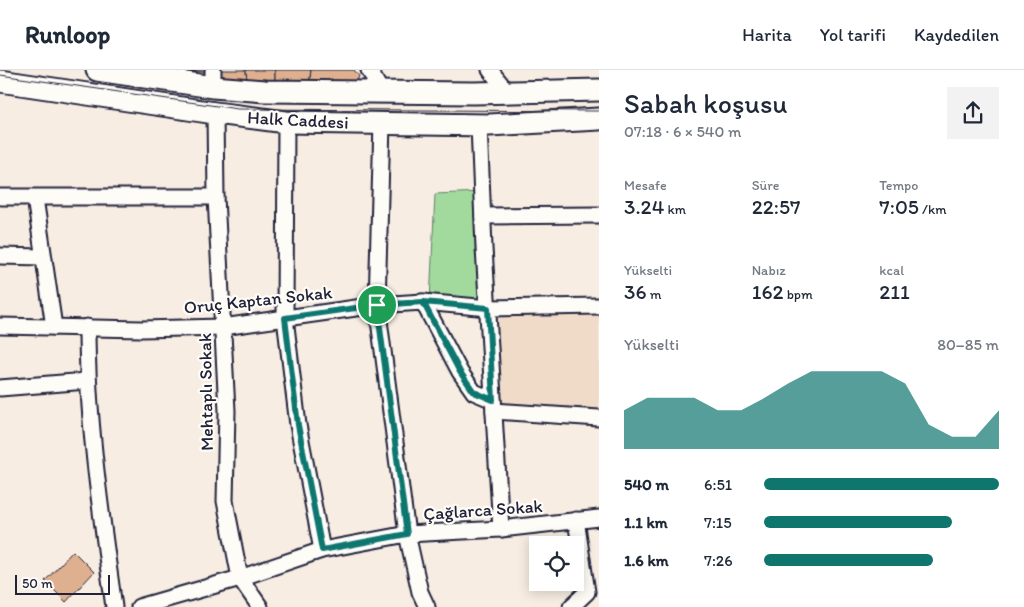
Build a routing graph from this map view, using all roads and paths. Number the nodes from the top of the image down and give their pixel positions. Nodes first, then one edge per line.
1 (97, 70) edge
2 (369, 70) edge
3 (490, 70) edge
4 (213, 78) edge
5 (0, 81) edge
6 (599, 90) edge
7 (381, 91) junction
8 (508, 93) junction
9 (215, 114) junction
10 (599, 119) edge
11 (286, 122) junction
12 (382, 123) junction
13 (480, 125) junction
14 (0, 197) edge
15 (35, 198) junction
16 (216, 198) junction
17 (599, 214) edge
18 (483, 216) junction
19 (0, 256) edge
20 (43, 257) junction
21 (423, 302) junction
22 (377, 305) junction
23 (599, 306) edge
24 (488, 308) junction
25 (285, 318) junction
26 (0, 326) edge
27 (54, 327) junction
28 (86, 327) junction
29 (223, 327) junction
30 (87, 380) junction
31 (0, 388) edge
32 (493, 405) junction
33 (599, 418) edge
34 (599, 518) edge
35 (576, 520) junction
36 (501, 528) junction
37 (407, 534) junction
38 (322, 550) junction
39 (240, 578) junction
40 (114, 607) edge
41 (139, 607) edge
42 (260, 607) edge
43 (427, 607) edge
44 (571, 607) edge

1 - 4 main road, Halk Caddesi
2 - 7 street
3 - 8 street
4 - 7 main road, Halk Caddesi
5 - 9 main road, Halk Caddesi
6 - 8 main road, Halk Caddesi
7 - 8 main road, Halk Caddesi
9 - 11 main road, Halk Caddesi
9 - 16 street, Mehtaplı Sokak
10 - 13 main road, Halk Caddesi
11 - 12 main road, Halk Caddesi
11 - 25 street
12 - 13 main road, Halk Caddesi
12 - 22 street
13 - 18 street
14 - 15 street
15 - 16 street
15 - 20 street
16 - 29 street, Mehtaplı Sokak
17 - 18 street
18 - 24 street
19 - 20 street
20 - 27 street
21 - 22 street, Oruç Kaptan Sokak
21 - 24 street, Oruç Kaptan Sokak
21 - 32 street
22 - 25 street, Oruç Kaptan Sokak
22 - 37 street
23 - 24 street, Oruç Kaptan Sokak
24 - 32 street
25 - 29 street, Oruç Kaptan Sokak
25 - 38 street
26 - 27 street, Oruç Kaptan Sokak
27 - 28 street, Oruç Kaptan Sokak
28 - 29 street, Oruç Kaptan Sokak
28 - 30 street
29 - 39 street, Mehtaplı Sokak
30 - 31 street
30 - 40 street
32 - 33 street
32 - 36 street
34 - 35 street, Çağlarca Sokak
35 - 36 street, Çağlarca Sokak
35 - 44 street
36 - 37 street, Çağlarca Sokak
37 - 38 street, Çağlarca Sokak
37 - 43 street
38 - 39 street, Çağlarca Sokak
39 - 41 street, Çağlarca Sokak
39 - 42 street

